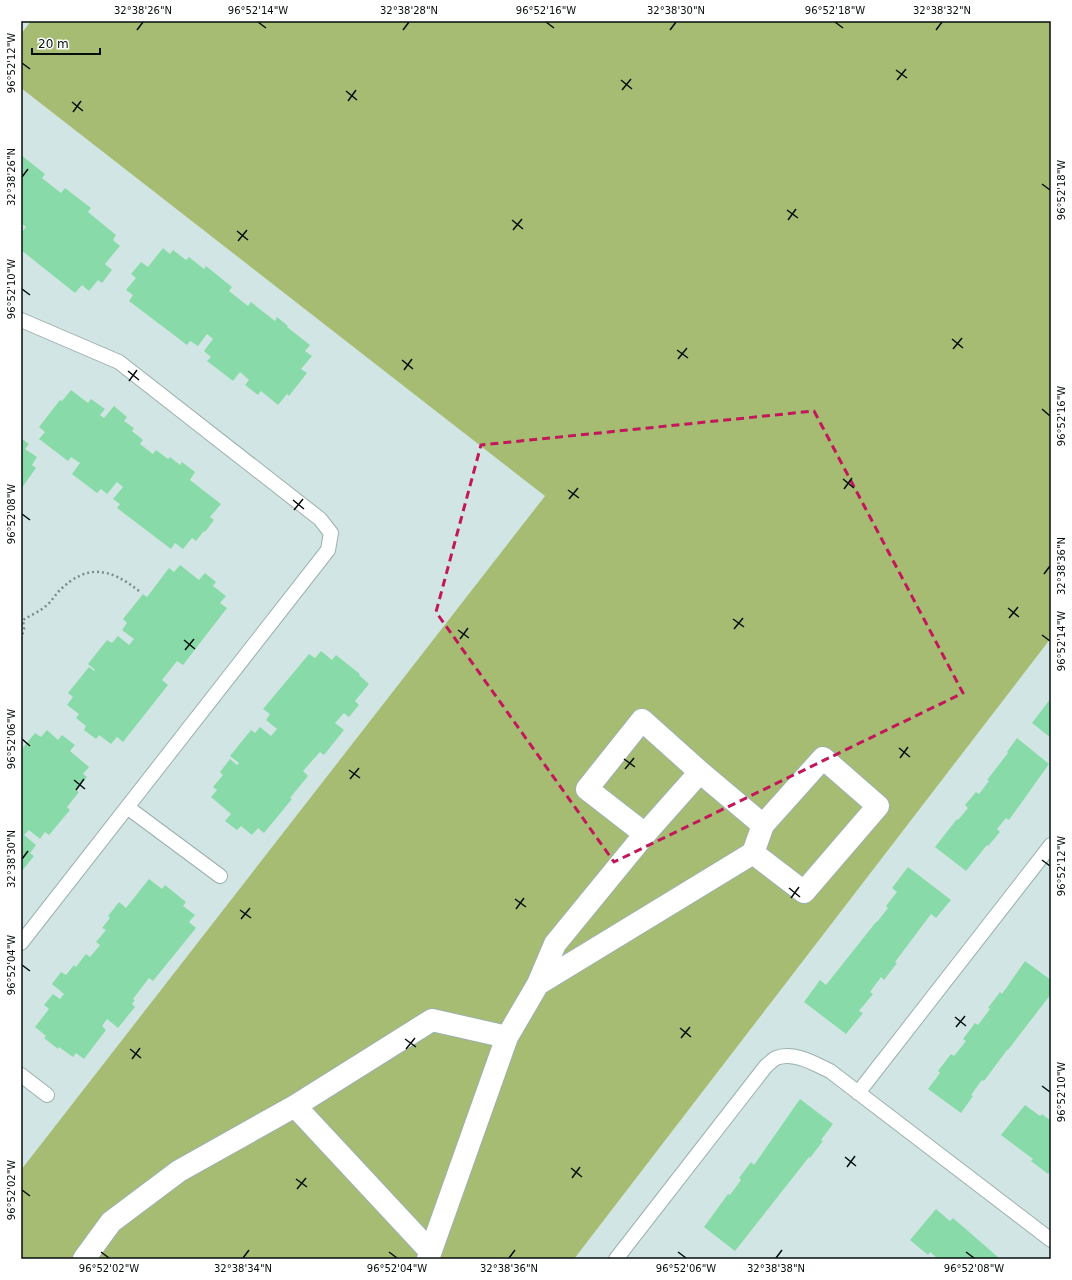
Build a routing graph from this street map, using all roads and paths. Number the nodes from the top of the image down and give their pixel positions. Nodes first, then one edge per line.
1 (21, 320) edge
2 (139, 591) dead end
3 (22, 620) edge
4 (21, 639) edge
5 (700, 772) junction
6 (127, 807) junction
7 (763, 824) junction
8 (645, 834) junction
9 (1051, 845) edge
10 (753, 853) junction
11 (220, 876) dead end
12 (21, 943) edge
13 (538, 984) junction
14 (507, 1036) junction
15 (21, 1075) edge
16 (858, 1093) junction
17 (47, 1094) dead end
18 (295, 1106) junction
19 (1051, 1240) edge
20 (429, 1255) edge
21 (84, 1259) edge
22 (616, 1259) edge

1 - 6 lane
2 - 3 path
3 - 4 path
5 - 7 street
5 - 8 street
5 - 8 street
6 - 11 lane
6 - 12 lane
7 - 10 street
7 - 10 street
8 - 13 street
9 - 16 lane
10 - 13 street
13 - 14 street
14 - 18 street
14 - 20 street
15 - 17 lane
16 - 19 lane
16 - 22 lane
18 - 20 street
18 - 21 street

